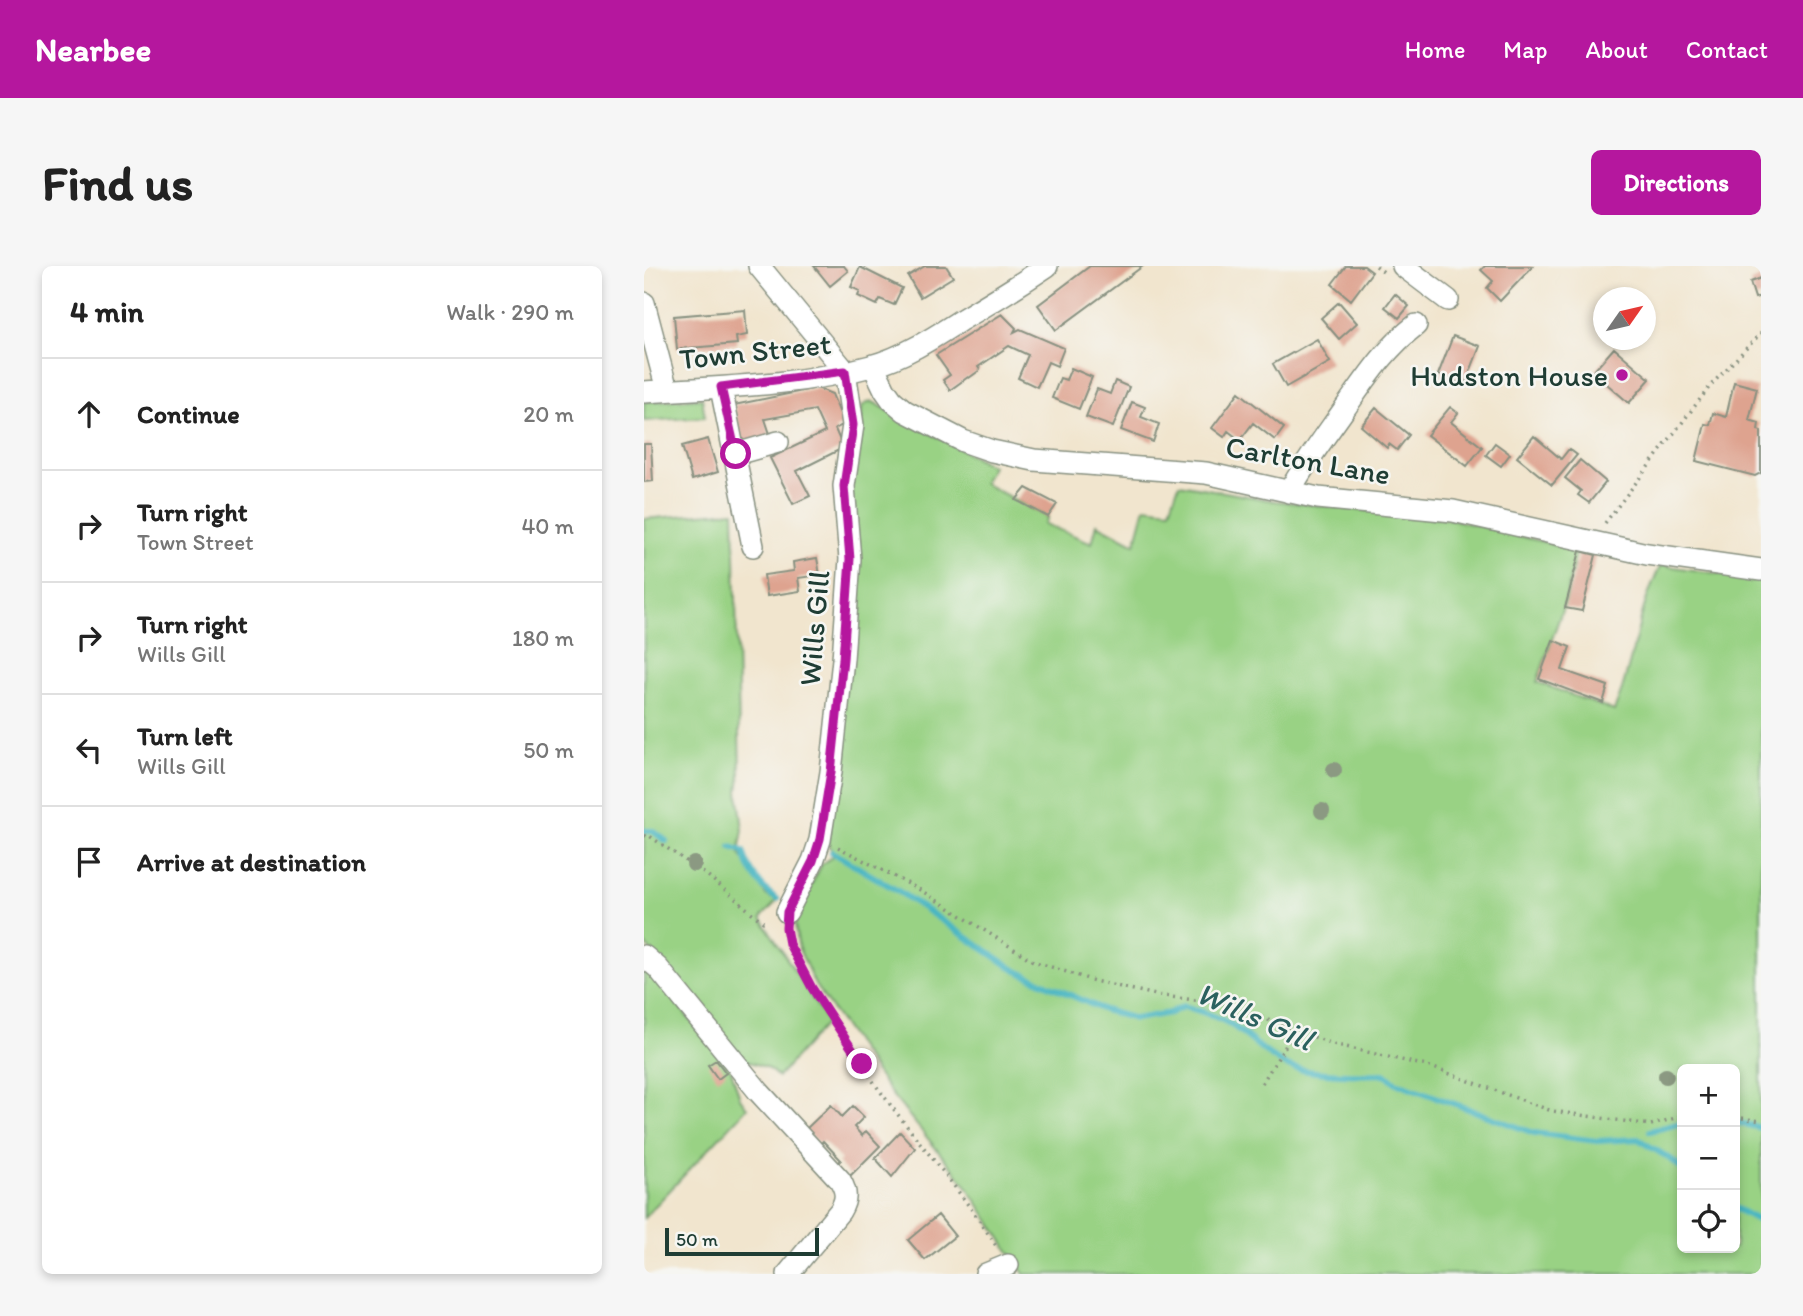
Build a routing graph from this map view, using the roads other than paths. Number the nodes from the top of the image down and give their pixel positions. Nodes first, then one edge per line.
1 (759, 266) edge
2 (1046, 266) edge
3 (1403, 266) edge
4 (1448, 300) dead end
5 (644, 303) edge
6 (1416, 325) dead end
7 (873, 365) junction
8 (845, 371) junction
9 (721, 387) junction
10 (667, 390) junction
11 (644, 391) edge
12 (778, 442) dead end
13 (736, 454) junction
14 (1289, 492) junction
15 (753, 546) dead end
16 (1761, 570) edge
17 (787, 912) road end
18 (644, 956) edge
19 (1007, 1265) road end
20 (788, 1274) edge
21 (986, 1274) edge

1 - 8 street
2 - 7 street, Town Street
3 - 4 street
5 - 10 street
6 - 14 street
7 - 8 street, Town Street
7 - 14 street, Carlton Lane
8 - 9 street, Town Street
8 - 17 street, Wills Gill
9 - 10 street, Town Street
9 - 13 street
10 - 11 street, Town Street
12 - 13 street
13 - 15 street
14 - 16 street, Carlton Lane
18 - 20 street
19 - 21 street

